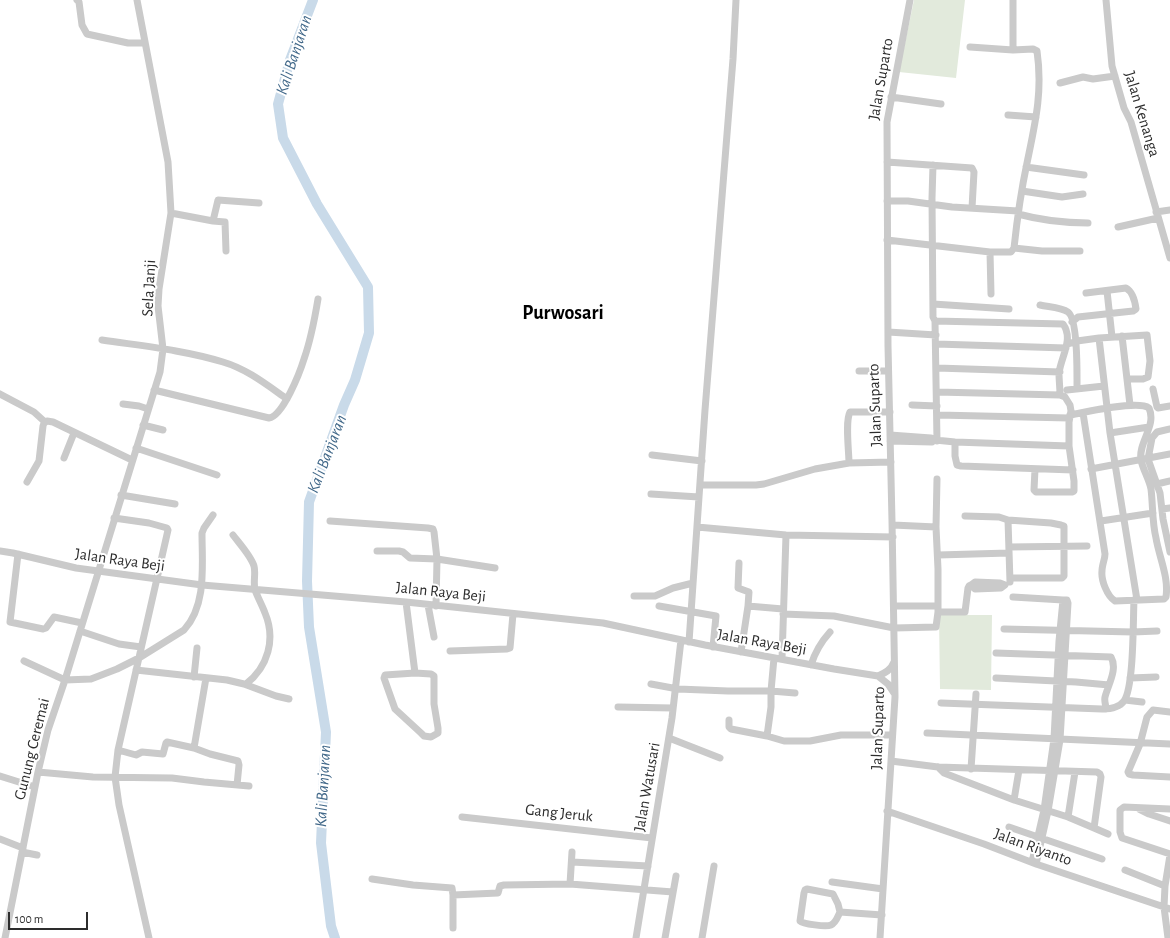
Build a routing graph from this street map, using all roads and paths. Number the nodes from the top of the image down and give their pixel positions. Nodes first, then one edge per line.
1 (77, 0) edge
2 (137, 0) edge
3 (736, 0) edge
4 (910, 0) edge
5 (1013, 0) edge
6 (1106, 0) edge
7 (145, 43) junction
8 (970, 47) dead end
9 (1013, 50) junction
10 (1115, 76) junction
11 (1060, 83) dead end
12 (891, 97) junction
13 (941, 104) dead end
14 (1008, 115) dead end
15 (1036, 117) junction
16 (887, 162) junction
17 (933, 164) junction
18 (1026, 167) junction
19 (1084, 175) dead end
20 (1022, 191) junction
21 (1083, 194) dead end
22 (887, 201) junction
23 (259, 203) dead end
24 (932, 204) junction
25 (972, 208) junction
26 (1170, 210) edge
27 (171, 213) junction
28 (1018, 213) junction
29 (1157, 215) junction
30 (213, 221) junction
31 (1088, 223) dead end
32 (1118, 227) dead end
33 (887, 240) junction
34 (933, 246) junction
35 (1014, 248) junction
36 (226, 251) dead end
37 (1080, 251) dead end
38 (990, 252) junction
39 (1170, 258) edge
40 (1107, 291) junction
41 (1086, 293) dead end
42 (991, 294) dead end
43 (318, 299) dead end
44 (933, 304) junction
45 (1040, 305) dead end
46 (1009, 309) dead end
47 (1110, 313) junction
48 (935, 321) junction
49 (1072, 322) junction
50 (888, 332) junction
51 (936, 335) junction
52 (1122, 336) junction
53 (1112, 337) junction
54 (1099, 338) junction
55 (102, 340) dead end
56 (1077, 341) junction
57 (936, 344) junction
58 (1067, 346) junction
59 (163, 349) junction
60 (937, 368) junction
61 (859, 371) dead end
62 (888, 371) junction
63 (1060, 372) junction
64 (1127, 379) junction
65 (1104, 386) junction
66 (1077, 388) junction
67 (1153, 389) dead end
68 (154, 390) junction
69 (1067, 390) dead end
70 (937, 392) junction
71 (0, 394) edge
72 (1060, 395) junction
73 (287, 399) junction
74 (123, 404) dead end
75 (912, 405) dead end
76 (937, 406) junction
77 (1130, 406) junction
78 (1170, 406) edge
79 (148, 409) junction
80 (1107, 409) junction
81 (890, 412) junction
82 (1083, 413) junction
83 (938, 415) junction
84 (1070, 416) junction
85 (45, 422) junction
86 (143, 425) junction
87 (1149, 427) junction
88 (1170, 429) edge
89 (163, 430) dead end
90 (74, 433) junction
91 (1110, 433) junction
92 (890, 438) junction
93 (936, 441) junction
94 (955, 442) junction
95 (1069, 446) junction
96 (136, 448) junction
97 (1170, 454) edge
98 (652, 455) dead end
99 (64, 458) dead end
100 (132, 460) junction
101 (1145, 460) junction
102 (702, 461) junction
103 (891, 462) junction
104 (849, 463) junction
105 (1115, 465) junction
106 (1035, 469) junction
107 (1092, 469) junction
108 (1073, 470) junction
109 (217, 475) dead end
110 (937, 479) dead end
111 (1170, 481) edge
112 (27, 482) dead end
113 (1157, 484) junction
114 (700, 485) junction
115 (651, 494) dead end
116 (121, 495) junction
117 (699, 497) junction
118 (175, 504) dead end
119 (1170, 508) edge
120 (1162, 509) junction
121 (1153, 513) junction
122 (213, 515) dead end
123 (965, 516) dead end
124 (114, 518) junction
125 (1124, 518) junction
126 (1008, 520) junction
127 (330, 521) dead end
128 (1101, 521) junction
129 (892, 525) junction
130 (697, 527) junction
131 (936, 527) junction
132 (233, 535) dead end
133 (786, 535) junction
134 (1168, 535) edge
135 (893, 537) junction
136 (1087, 546) dead end
137 (1064, 547) junction
138 (1009, 550) junction
139 (0, 551) edge
140 (377, 551) dead end
141 (1170, 552) edge
142 (18, 554) junction
143 (938, 555) junction
144 (437, 559) junction
145 (739, 563) dead end
146 (495, 568) dead end
147 (99, 571) junction
148 (1011, 578) junction
149 (157, 580) junction
150 (693, 583) junction
151 (202, 585) junction
152 (255, 589) junction
153 (634, 596) dead end
154 (1012, 596) dead end
155 (1136, 600) junction
156 (406, 602) junction
157 (428, 605) junction
158 (436, 606) junction
159 (659, 606) dead end
160 (748, 606) junction
161 (894, 606) junction
162 (938, 609) junction
163 (783, 611) junction
164 (691, 612) junction
165 (513, 614) junction
166 (82, 623) junction
167 (894, 628) junction
168 (1004, 629) dead end
169 (80, 631) junction
170 (1063, 631) junction
171 (1156, 631) dead end
172 (830, 632) dead end
173 (1133, 632) junction
174 (434, 637) dead end
175 (681, 640) junction
176 (689, 642) junction
177 (713, 647) junction
178 (197, 648) dead end
179 (450, 651) dead end
180 (741, 652) junction
181 (996, 653) dead end
182 (140, 654) junction
183 (1061, 655) junction
184 (895, 657) junction
185 (774, 658) junction
186 (782, 659) junction
187 (24, 662) dead end
188 (811, 665) junction
189 (136, 670) junction
190 (415, 673) junction
191 (878, 676) junction
192 (194, 677) junction
193 (1156, 677) dead end
194 (206, 678) junction
195 (996, 678) dead end
196 (1130, 678) junction
197 (65, 680) junction
198 (1060, 682) junction
199 (246, 684) junction
200 (651, 684) dead end
201 (1109, 685) junction
202 (676, 688) junction
203 (771, 691) junction
204 (795, 693) dead end
205 (976, 694) dead end
206 (895, 697) junction
207 (290, 699) dead end
208 (1125, 700) junction
209 (1142, 702) dead end
210 (940, 703) dead end
211 (975, 705) junction
212 (618, 707) dead end
213 (673, 708) junction
214 (1059, 708) junction
215 (1106, 709) junction
216 (1170, 712) edge
217 (730, 720) dead end
218 (927, 733) dead end
219 (892, 735) junction
220 (973, 735) junction
221 (768, 736) junction
222 (669, 738) junction
223 (1057, 739) junction
224 (1140, 744) junction
225 (1170, 744) edge
226 (194, 748) junction
227 (118, 750) junction
228 (720, 758) dead end
229 (891, 761) junction
230 (938, 767) junction
231 (971, 768) junction
232 (1019, 770) junction
233 (1052, 771) junction
234 (38, 772) junction
235 (1075, 772) junction
236 (0, 776) edge
237 (115, 777) junction
238 (1170, 777) edge
239 (237, 785) junction
240 (249, 786) dead end
241 (35, 787) junction
242 (1014, 800) junction
243 (1136, 808) junction
244 (1170, 809) edge
245 (888, 810) junction
246 (1046, 810) junction
247 (462, 817) dead end
248 (1068, 817) junction
249 (1170, 821) edge
250 (1009, 827) dead end
251 (1094, 828) junction
252 (1108, 834) dead end
253 (652, 838) junction
254 (1040, 838) junction
255 (0, 839) edge
256 (22, 850) junction
257 (572, 852) dead end
258 (1170, 854) edge
259 (37, 855) dead end
260 (1102, 859) dead end
261 (572, 862) junction
262 (1034, 863) junction
263 (648, 866) junction
264 (714, 866) dead end
265 (1169, 866) edge
266 (1125, 870) dead end
267 (676, 876) dead end
268 (372, 879) dead end
269 (832, 882) dead end
270 (570, 884) junction
271 (1165, 886) junction
272 (644, 889) junction
273 (883, 889) junction
274 (673, 892) junction
275 (453, 894) junction
276 (1167, 908) edge
277 (840, 912) junction
278 (882, 915) junction
279 (453, 928) dead end
280 (5, 938) edge
281 (149, 938) edge
282 (636, 938) edge
283 (665, 938) edge
284 (702, 938) edge
285 (880, 938) edge
286 (1168, 938) edge

1 - 7 street
2 - 7 street, Sela Janji
3 - 102 street
4 - 12 street, Jalan Suparto
5 - 9 street
6 - 10 street, Jalan Kenanga
7 - 27 street, Sela Janji
8 - 9 street
9 - 15 street
10 - 11 street
10 - 29 street, Jalan Kenanga
12 - 13 street
12 - 16 street, Jalan Suparto
14 - 15 street
15 - 18 street
16 - 17 street
16 - 22 street, Jalan Suparto
17 - 24 street
17 - 25 street
18 - 19 street
18 - 20 street
20 - 21 street
20 - 28 street
22 - 24 street
22 - 33 street, Jalan Suparto
23 - 30 street
24 - 25 street
24 - 34 street
25 - 28 street
26 - 29 street
27 - 30 street
27 - 59 street, Sela Janji
28 - 31 street
28 - 35 street
29 - 32 street
29 - 39 street, Jalan Kenanga
30 - 36 street
33 - 34 street
33 - 50 street, Jalan Suparto
34 - 38 street
34 - 44 street
35 - 37 street
35 - 38 street
38 - 42 street
40 - 41 street
40 - 47 street
40 - 47 street
43 - 73 street
44 - 46 street
44 - 48 street
45 - 49 street
47 - 49 street
47 - 53 street
48 - 51 street
48 - 58 street
49 - 56 street
50 - 51 street
50 - 62 street, Jalan Suparto
51 - 57 street
52 - 53 street
52 - 64 street
52 - 64 street
53 - 54 street
54 - 56 street
54 - 65 street
55 - 59 street
56 - 58 street
56 - 66 street
57 - 58 street
57 - 60 street
58 - 63 street
59 - 68 street, Sela Janji
59 - 73 street
60 - 63 street
60 - 70 street
61 - 62 street
62 - 81 street, Jalan Suparto
63 - 72 street
64 - 77 street
65 - 66 street
65 - 80 street
66 - 69 street
67 - 78 street
68 - 73 street
68 - 79 street, Sela Janji
70 - 72 street
70 - 76 street
71 - 85 street
72 - 84 street
74 - 79 street
75 - 76 street
76 - 83 street
77 - 80 street
77 - 87 street
79 - 86 street, Sela Janji
80 - 82 street
80 - 91 street
81 - 92 street, Jalan Suparto
81 - 104 street
82 - 84 street
82 - 107 street
83 - 84 street
83 - 93 street
84 - 95 street
85 - 90 street
85 - 112 street
86 - 89 street
86 - 96 street, Sela Janji
87 - 91 street
87 - 101 street
88 - 101 street
90 - 99 street
90 - 100 street
91 - 105 street
92 - 93 street
92 - 103 street, Jalan Suparto
93 - 94 street
94 - 95 street
94 - 106 street
95 - 108 street
96 - 100 street, Sela Janji
96 - 109 street
97 - 101 street
98 - 102 street
100 - 116 street, Sela Janji
101 - 105 street
101 - 113 street
101 - 121 street
102 - 114 street
103 - 104 street
103 - 129 street, Jalan Suparto
104 - 114 street
105 - 107 street
105 - 125 street
106 - 108 street
106 - 108 street
107 - 128 street
110 - 131 street
111 - 113 street
113 - 120 street
114 - 117 street
115 - 117 street
116 - 118 street
116 - 124 street, Sela Janji
117 - 130 street
119 - 120 street
120 - 134 street
121 - 125 street
121 - 155 street
122 - 151 street
123 - 126 street
124 - 147 street, Sela Janji
124 - 149 street
125 - 128 street
125 - 155 street
126 - 137 street
126 - 138 street
127 - 144 street
128 - 155 street
129 - 131 street
129 - 135 street, Jalan Suparto
130 - 133 street
130 - 150 street
131 - 143 street
132 - 152 street
133 - 135 street
133 - 163 street
134 - 141 street
135 - 161 street, Jalan Suparto
136 - 137 street
137 - 138 street
137 - 148 street
138 - 143 street
138 - 148 street
139 - 142 street, Jalan Raya Beji
140 - 144 street
142 - 147 street, Jalan Raya Beji
142 - 166 street
143 - 162 street
144 - 146 street
144 - 158 street
145 - 160 street
147 - 149 street, Jalan Raya Beji
147 - 166 street, Gunung Ceremai
148 - 162 street
149 - 151 street, Jalan Raya Beji
149 - 182 street
150 - 153 street
150 - 164 street
151 - 152 street, Jalan Raya Beji
151 - 182 street
152 - 156 street, Jalan Raya Beji
152 - 199 street
154 - 170 street
155 - 173 street
156 - 157 street, Jalan Raya Beji
156 - 190 street
157 - 158 street, Jalan Raya Beji
157 - 174 street
158 - 165 street, Jalan Raya Beji
159 - 164 street
160 - 163 street
160 - 180 street
161 - 162 street
161 - 167 street, Jalan Suparto
162 - 167 street
163 - 167 street
163 - 186 street
164 - 176 street
164 - 177 street
165 - 175 street, Jalan Raya Beji
165 - 179 street
166 - 169 street, Gunung Ceremai
167 - 184 street, Jalan Suparto
168 - 170 street
169 - 182 street
169 - 197 street, Gunung Ceremai
170 - 173 street
170 - 183 street
171 - 173 street
172 - 188 street
173 - 196 street
175 - 176 street, Jalan Raya Beji
175 - 202 street, Jalan Watusari
176 - 177 street, Jalan Raya Beji
177 - 180 street, Jalan Raya Beji
178 - 192 street
180 - 185 street, Jalan Raya Beji
181 - 183 street
182 - 189 street
182 - 197 street
183 - 198 street
183 - 201 street
184 - 191 street
184 - 206 street, Jalan Suparto
185 - 186 street, Jalan Raya Beji
185 - 203 street
186 - 188 street, Jalan Raya Beji
187 - 197 street
188 - 191 street, Jalan Raya Beji
189 - 192 street
189 - 227 street
190 - 190 street
191 - 206 street
192 - 194 street
193 - 196 street
194 - 199 street
194 - 226 street
195 - 198 street
196 - 208 street
197 - 234 street, Gunung Ceremai
198 - 201 street
198 - 214 street
199 - 207 street
200 - 202 street
201 - 215 street
202 - 203 street
202 - 213 street, Jalan Watusari
203 - 204 street
203 - 221 street
205 - 211 street
206 - 219 street, Jalan Suparto
208 - 209 street
208 - 215 street
210 - 211 street
211 - 214 street
211 - 220 street
212 - 213 street
213 - 222 street, Jalan Watusari
214 - 215 street
214 - 223 street
216 - 224 street
217 - 221 street
218 - 220 street
219 - 221 street
219 - 229 street, Jalan Suparto
220 - 223 street
220 - 231 street
222 - 228 street
222 - 253 street, Jalan Watusari
223 - 224 street
223 - 233 street
224 - 225 street
224 - 238 street
226 - 227 street
226 - 239 street
227 - 237 street
229 - 230 street
229 - 245 street, Jalan Suparto
230 - 231 street
230 - 242 street
231 - 232 street
232 - 233 street
232 - 242 street
233 - 235 street
233 - 246 street
234 - 237 street
234 - 241 street, Gunung Ceremai
235 - 248 street
235 - 251 street
236 - 241 street
237 - 239 street
237 - 281 street
239 - 240 street
241 - 256 street, Gunung Ceremai
242 - 246 street
243 - 244 street
243 - 249 street
243 - 258 street
245 - 262 street, Jalan Riyanto
245 - 273 street, Jalan Suparto
246 - 248 street
246 - 254 street
247 - 253 street, Gang Jeruk
248 - 251 street
250 - 254 street
251 - 252 street
253 - 263 street, Jalan Watusari
254 - 260 street
254 - 262 street
255 - 256 street
256 - 259 street
256 - 280 street, Gunung Ceremai
257 - 261 street
258 - 265 street
261 - 263 street
261 - 270 street
262 - 276 street, Jalan Riyanto
263 - 272 street, Jalan Watusari
264 - 284 street
265 - 271 street
266 - 271 street
267 - 274 street
268 - 275 street
269 - 273 street
270 - 272 street
270 - 275 street
271 - 276 street
272 - 274 street
272 - 282 street, Jalan Watusari
273 - 278 street, Jalan Suparto
274 - 283 street
275 - 279 street
276 - 286 street
277 - 277 street
277 - 278 street
278 - 285 street, Jalan Suparto

